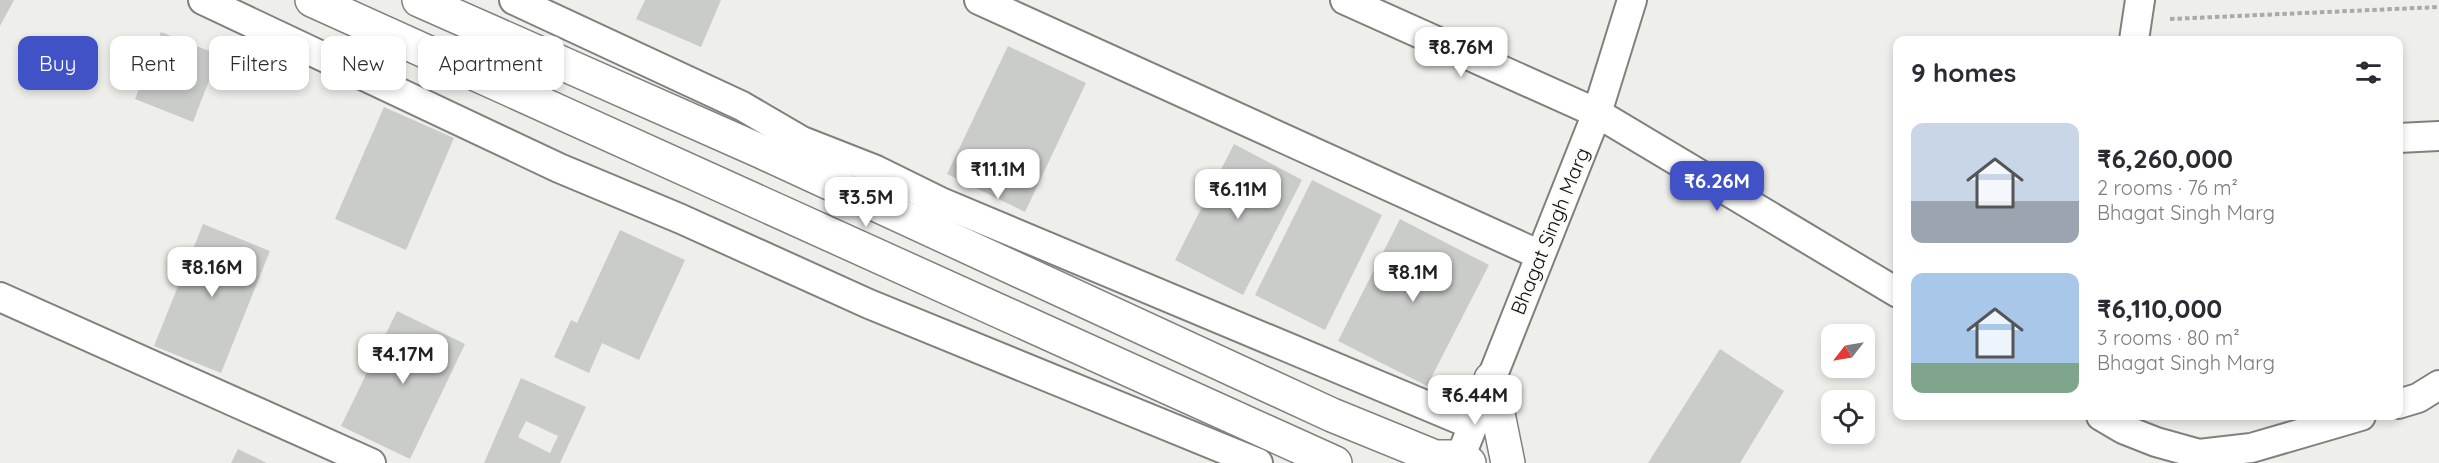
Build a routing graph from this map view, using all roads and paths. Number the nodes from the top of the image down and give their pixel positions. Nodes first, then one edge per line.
1 (203, 0) edge
2 (312, 0) edge
3 (419, 0) edge
4 (514, 0) edge
5 (979, 0) edge
6 (1344, 0) edge
7 (1632, 0) edge
8 (2439, 7) edge
9 (2137, 20) edge
10 (1597, 113) junction
11 (2439, 136) edge
12 (2403, 138) edge
13 (1540, 255) junction
14 (1893, 291) edge
15 (0, 297) edge
16 (1491, 379) junction
17 (2439, 385) edge
18 (2403, 403) edge
19 (2108, 420) edge
20 (2347, 420) edge
21 (1473, 424) junction
22 (1324, 459) edge
23 (1449, 460) edge
24 (371, 463) edge
25 (1258, 463) edge
26 (1508, 463) edge

1 - 25 street
2 - 22 street
3 - 23 street
4 - 21 street
5 - 13 street
6 - 10 street
7 - 10 street, Bhagat Singh Marg
8 - 9 path
10 - 13 street, Bhagat Singh Marg
10 - 14 street
11 - 12 street
13 - 16 street, Bhagat Singh Marg
15 - 24 street
16 - 21 street, Bhagat Singh Marg
16 - 26 street
17 - 18 street
19 - 20 street
21 - 23 street, Bhagat Singh Marg

